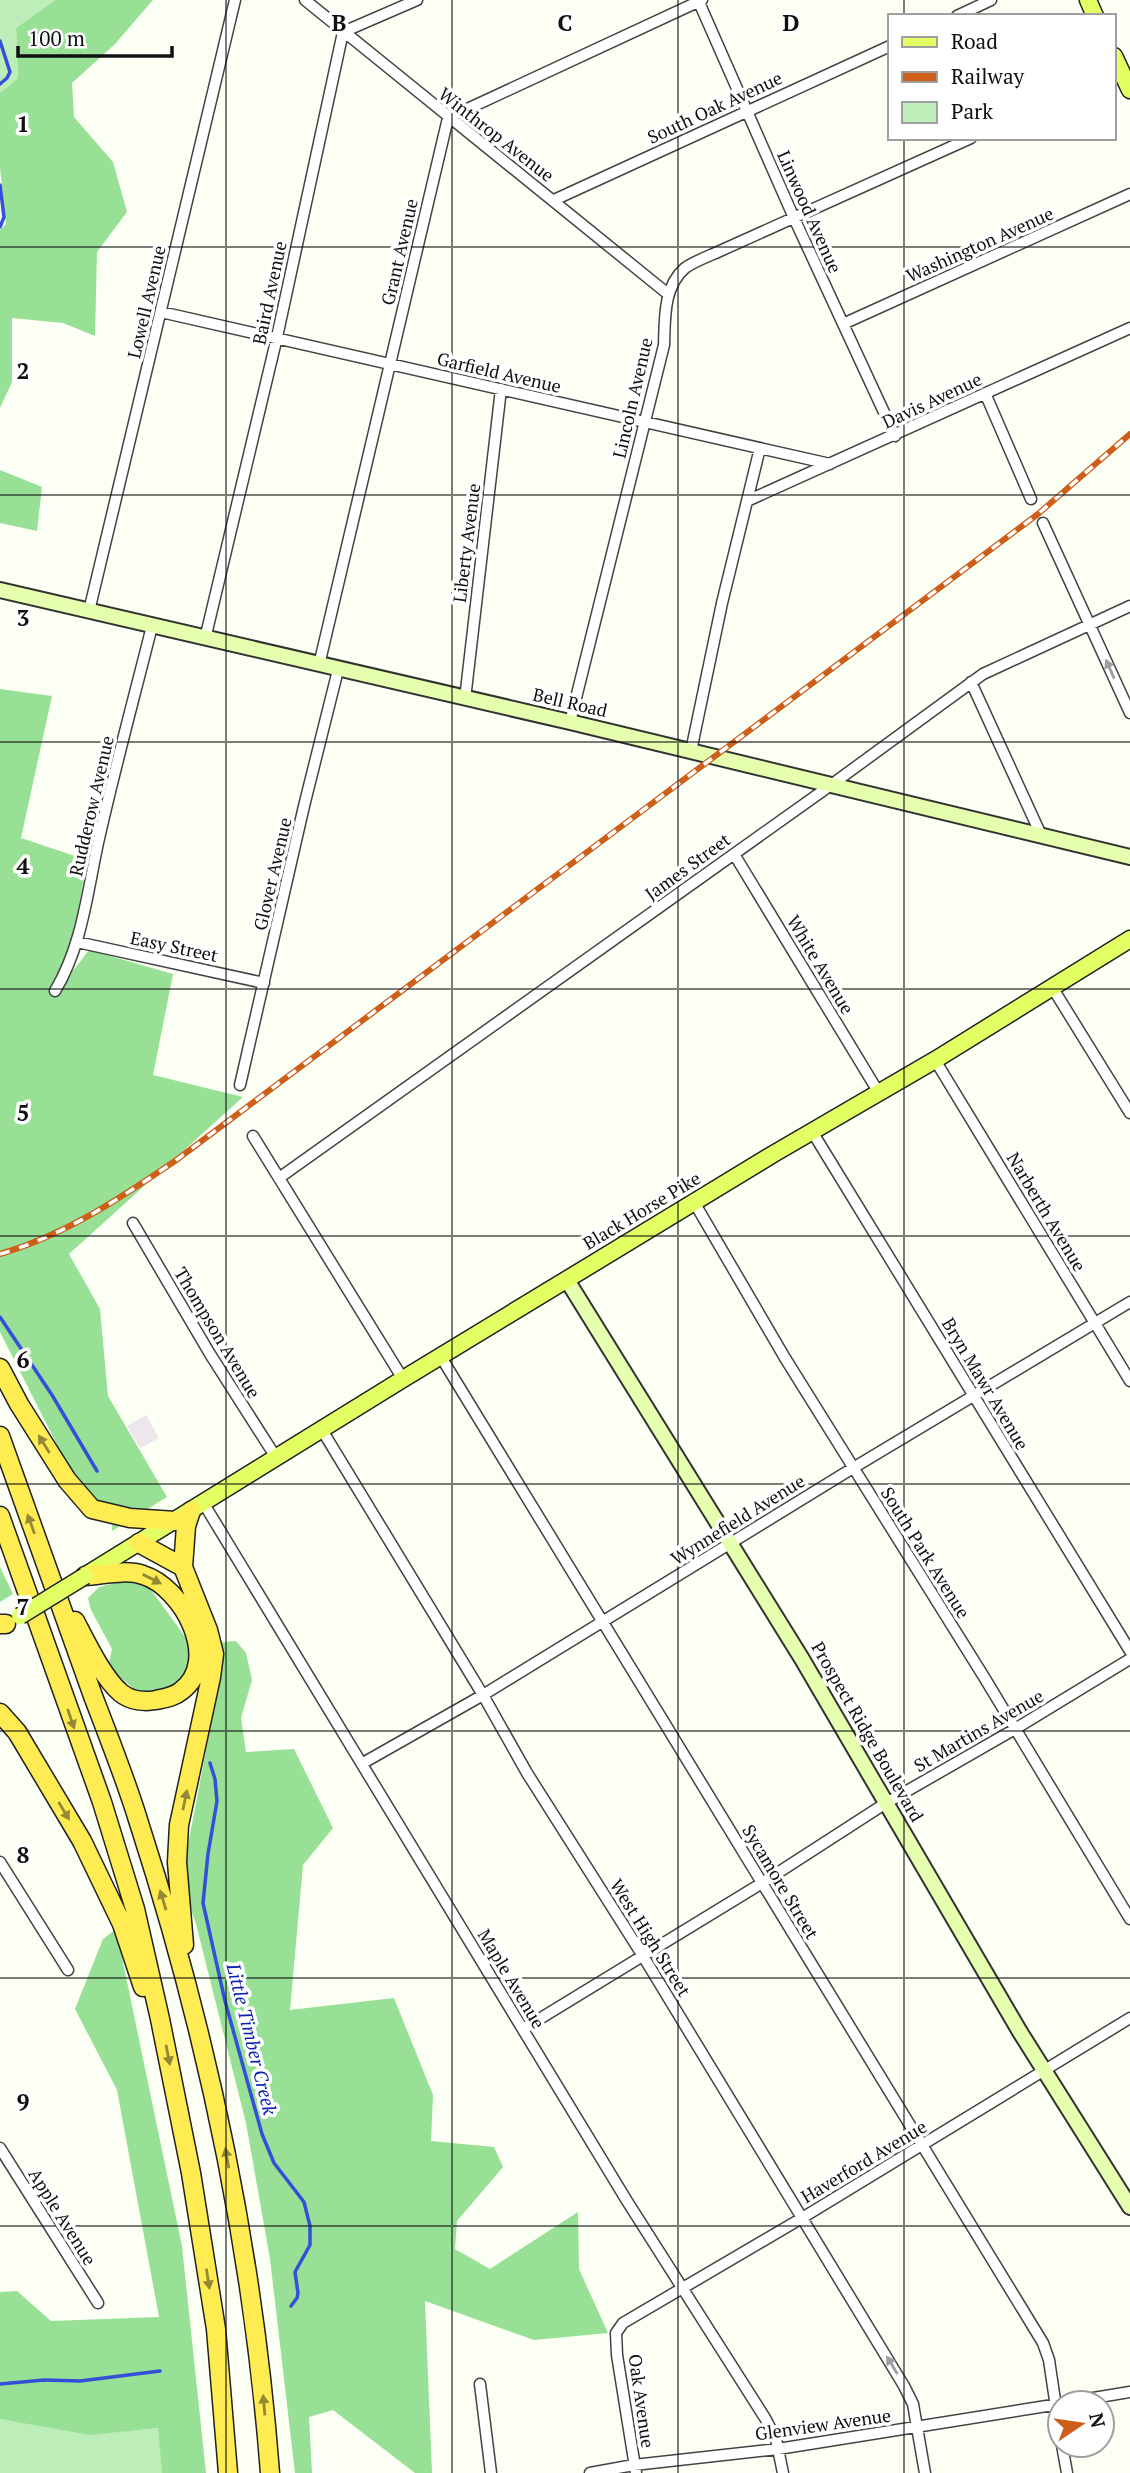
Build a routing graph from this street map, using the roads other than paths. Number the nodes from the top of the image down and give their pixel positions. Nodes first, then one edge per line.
1 (235, 0) edge
2 (304, 0) edge
3 (417, 0) edge
4 (700, 0) edge
5 (991, 0) edge
6 (961, 14) edge
7 (343, 32) junction
8 (888, 47) edge
9 (1117, 67) edge
10 (1130, 90) edge
11 (747, 111) junction
12 (448, 118) junction
13 (967, 140) edge
14 (1130, 194) edge
15 (554, 200) junction
16 (794, 218) junction
17 (668, 294) junction
18 (161, 312) junction
19 (843, 324) junction
20 (1130, 328) edge
21 (277, 337) junction
22 (389, 363) junction
23 (501, 390) junction
24 (985, 393) junction
25 (643, 423) junction
26 (895, 436) junction
27 (760, 448) junction
28 (830, 464) junction
29 (1031, 499) dead end
30 (747, 501) junction
31 (1043, 523) dead end
32 (0, 590) edge
33 (1130, 606) edge
34 (89, 611) junction
35 (1090, 625) junction
36 (152, 626) junction
37 (205, 639) junction
38 (319, 665) junction
39 (338, 670) junction
40 (971, 682) junction
41 (465, 699) junction
42 (1130, 713) edge
43 (570, 722) junction
44 (691, 751) junction
45 (831, 785) junction
46 (1042, 837) junction
47 (734, 854) junction
48 (1130, 858) edge
49 (1130, 939) edge
50 (76, 942) junction
51 (264, 983) junction
52 (1052, 986) junction
53 (55, 991) dead end
54 (935, 1060) junction
55 (240, 1085) dead end
56 (879, 1093) junction
57 (1130, 1113) edge
58 (813, 1133) junction
59 (253, 1136) dead end
60 (279, 1178) junction
61 (694, 1202) junction
62 (133, 1223) dead end
63 (567, 1280) junction
64 (1130, 1302) edge
65 (1095, 1324) junction
66 (441, 1357) junction
67 (0, 1368) edge
68 (403, 1379) junction
69 (1130, 1381) edge
70 (974, 1395) junction
71 (322, 1430) junction
72 (0, 1436) edge
73 (277, 1458) junction
74 (853, 1468) junction
75 (190, 1512) junction
76 (0, 1516) edge
77 (139, 1543) junction
78 (731, 1543) junction
79 (0, 1548) edge
80 (42, 1553) junction
81 (183, 1567) junction
82 (85, 1576) junction
83 (603, 1622) junction
84 (7, 1623) edge
85 (1130, 1651) edge
86 (1130, 1659) edge
87 (56, 1675) junction
88 (483, 1695) junction
89 (0, 1713) edge
90 (1015, 1729) junction
91 (363, 1763) junction
92 (886, 1803) junction
93 (0, 1862) edge
94 (762, 1883) junction
95 (1130, 1919) edge
96 (643, 1956) junction
97 (68, 1970) dead end
98 (188, 1990) junction
99 (1130, 2018) edge
100 (160, 2019) junction
101 (523, 2029) junction
102 (1045, 2070) junction
103 (922, 2145) junction
104 (0, 2148) edge
105 (1130, 2207) edge
106 (802, 2218) junction
107 (682, 2289) junction
108 (98, 2304) dead end
109 (616, 2333) joint
110 (480, 2384) dead end
111 (1056, 2389) edge
112 (1046, 2406) edge
113 (917, 2427) junction
114 (778, 2449) junction
115 (635, 2469) edge
116 (228, 2473) edge
117 (270, 2473) edge
118 (491, 2473) edge
119 (590, 2473) edge
120 (783, 2473) edge
121 (925, 2473) edge

1 - 18 street, Lowell Avenue
2 - 7 street, Winthrop Avenue
3 - 7 street
4 - 11 street, Linwood Avenue
4 - 12 street
5 - 6 street
7 - 12 street, Winthrop Avenue
7 - 21 street, Baird Avenue
8 - 11 street, South Oak Avenue
9 - 10 main road
11 - 15 street, South Oak Avenue
11 - 16 street, Linwood Avenue
12 - 15 street, Winthrop Avenue
12 - 22 street, Grant Avenue
13 - 16 street
14 - 19 street, Washington Avenue
15 - 17 street, Winthrop Avenue
16 - 17 street
16 - 19 street, Linwood Avenue
17 - 25 street, Lincoln Avenue
18 - 21 street, Garfield Avenue
18 - 34 street, Lowell Avenue
19 - 26 street, Linwood Avenue
20 - 24 street, Davis Avenue
21 - 22 street, Garfield Avenue
21 - 37 street, Baird Avenue
22 - 23 street, Garfield Avenue
22 - 38 street, Grant Avenue
23 - 25 street, Garfield Avenue
23 - 41 street, Liberty Avenue
24 - 26 street, Davis Avenue
24 - 29 street
25 - 27 street, Garfield Avenue
25 - 43 street, Lincoln Avenue
26 - 28 street, Davis Avenue
27 - 28 street, Garfield Avenue
27 - 30 street
28 - 30 street, Davis Avenue
30 - 44 street
31 - 35 street
32 - 34 street, Bell Road
33 - 35 street, James Street
34 - 36 street, Bell Road
35 - 40 street, James Street
42 -> 35 street
36 - 37 street, Bell Road
36 - 50 street, Rudderow Avenue
37 - 38 street, Bell Road
38 - 39 street, Bell Road
39 - 41 street, Bell Road
39 - 51 street, Glover Avenue
40 - 45 street, James Street
40 - 46 street
41 - 43 street, Bell Road
43 - 44 street, Bell Road
44 - 45 street, Bell Road
45 - 46 street, Bell Road
45 - 47 street, James Street
46 - 48 street, Bell Road
47 - 56 street, White Avenue
47 - 60 street, James Street
49 - 52 main road, Black Horse Pike
50 - 51 street, Easy Street
50 - 53 street, Rudderow Avenue
51 - 55 street, Glover Avenue
52 - 54 main road, Black Horse Pike
52 - 57 street
54 - 56 main road, Black Horse Pike
54 - 65 street, Narberth Avenue
56 - 58 main road, Black Horse Pike
58 - 61 main road, Black Horse Pike
58 - 70 street, Bryn Mawr Avenue
59 - 60 street
60 - 68 street
61 - 63 main road, Black Horse Pike
61 - 74 street, South Park Avenue
62 - 73 street, Thompson Avenue
63 - 66 main road, Black Horse Pike
63 - 78 street, Prospect Ridge Boulevard
64 - 65 street, Wynnefield Avenue
65 - 69 street, Narberth Avenue
65 - 70 street, Wynnefield Avenue
66 - 68 main road, Black Horse Pike
66 - 83 street, Sycamore Street
75 -> 67 highway
68 - 71 main road, Black Horse Pike
70 - 74 street, Wynnefield Avenue
70 - 85 street, Bryn Mawr Avenue
71 - 73 main road, Black Horse Pike
71 - 88 street, West High Street
80 -> 72 highway
73 - 75 main road, Black Horse Pike
74 - 78 street, Wynnefield Avenue
74 - 90 street, South Park Avenue
75 - 77 main road, Black Horse Pike
75 - 81 highway
75 - 91 street, Maple Avenue
76 - 87 highway
77 - 81 highway
77 - 82 main road, Black Horse Pike
78 - 83 street, Wynnefield Avenue
78 - 92 street, Prospect Ridge Boulevard
79 - 87 highway
82 -> 80 highway
98 -> 80 highway
98 -> 81 highway
82 - 84 main road, bridge
83 - 88 street, Wynnefield Avenue
83 - 94 street, Sycamore Street
86 - 90 street, St Martins Avenue
87 -> 100 highway
88 - 91 street, Wynnefield Avenue
88 - 96 street, West High Street
89 -> 100 highway
90 - 92 street, St Martins Avenue
90 - 95 street, South Park Avenue
91 - 101 street, Maple Avenue
92 - 94 street, St Martins Avenue
92 - 102 street, Prospect Ridge Boulevard
93 - 97 street
94 - 96 street, St Martins Avenue
94 - 103 street, Sycamore Street
96 - 101 street, St Martins Avenue
96 - 106 street, West High Street
117 -> 98 highway
99 - 102 street, Haverford Avenue
100 -> 116 highway
101 - 107 street, Maple Avenue
102 - 103 street, Haverford Avenue
102 - 105 street, Prospect Ridge Boulevard
103 - 106 street, Haverford Avenue
103 - 111 street, Sycamore Street
104 - 108 street, Apple Avenue
106 - 107 street, Haverford Avenue
113 -> 106 street, West High Street
107 - 109 street, Haverford Avenue
107 - 114 street, Maple Avenue
109 - 115 street, Oak Avenue
110 - 118 street
112 - 113 street, Glenview Avenue
113 - 114 street, Glenview Avenue
113 - 121 street, West High Street
114 - 115 street, Glenview Avenue
114 - 120 street, Maple Avenue
115 - 119 street, Glenview Avenue

